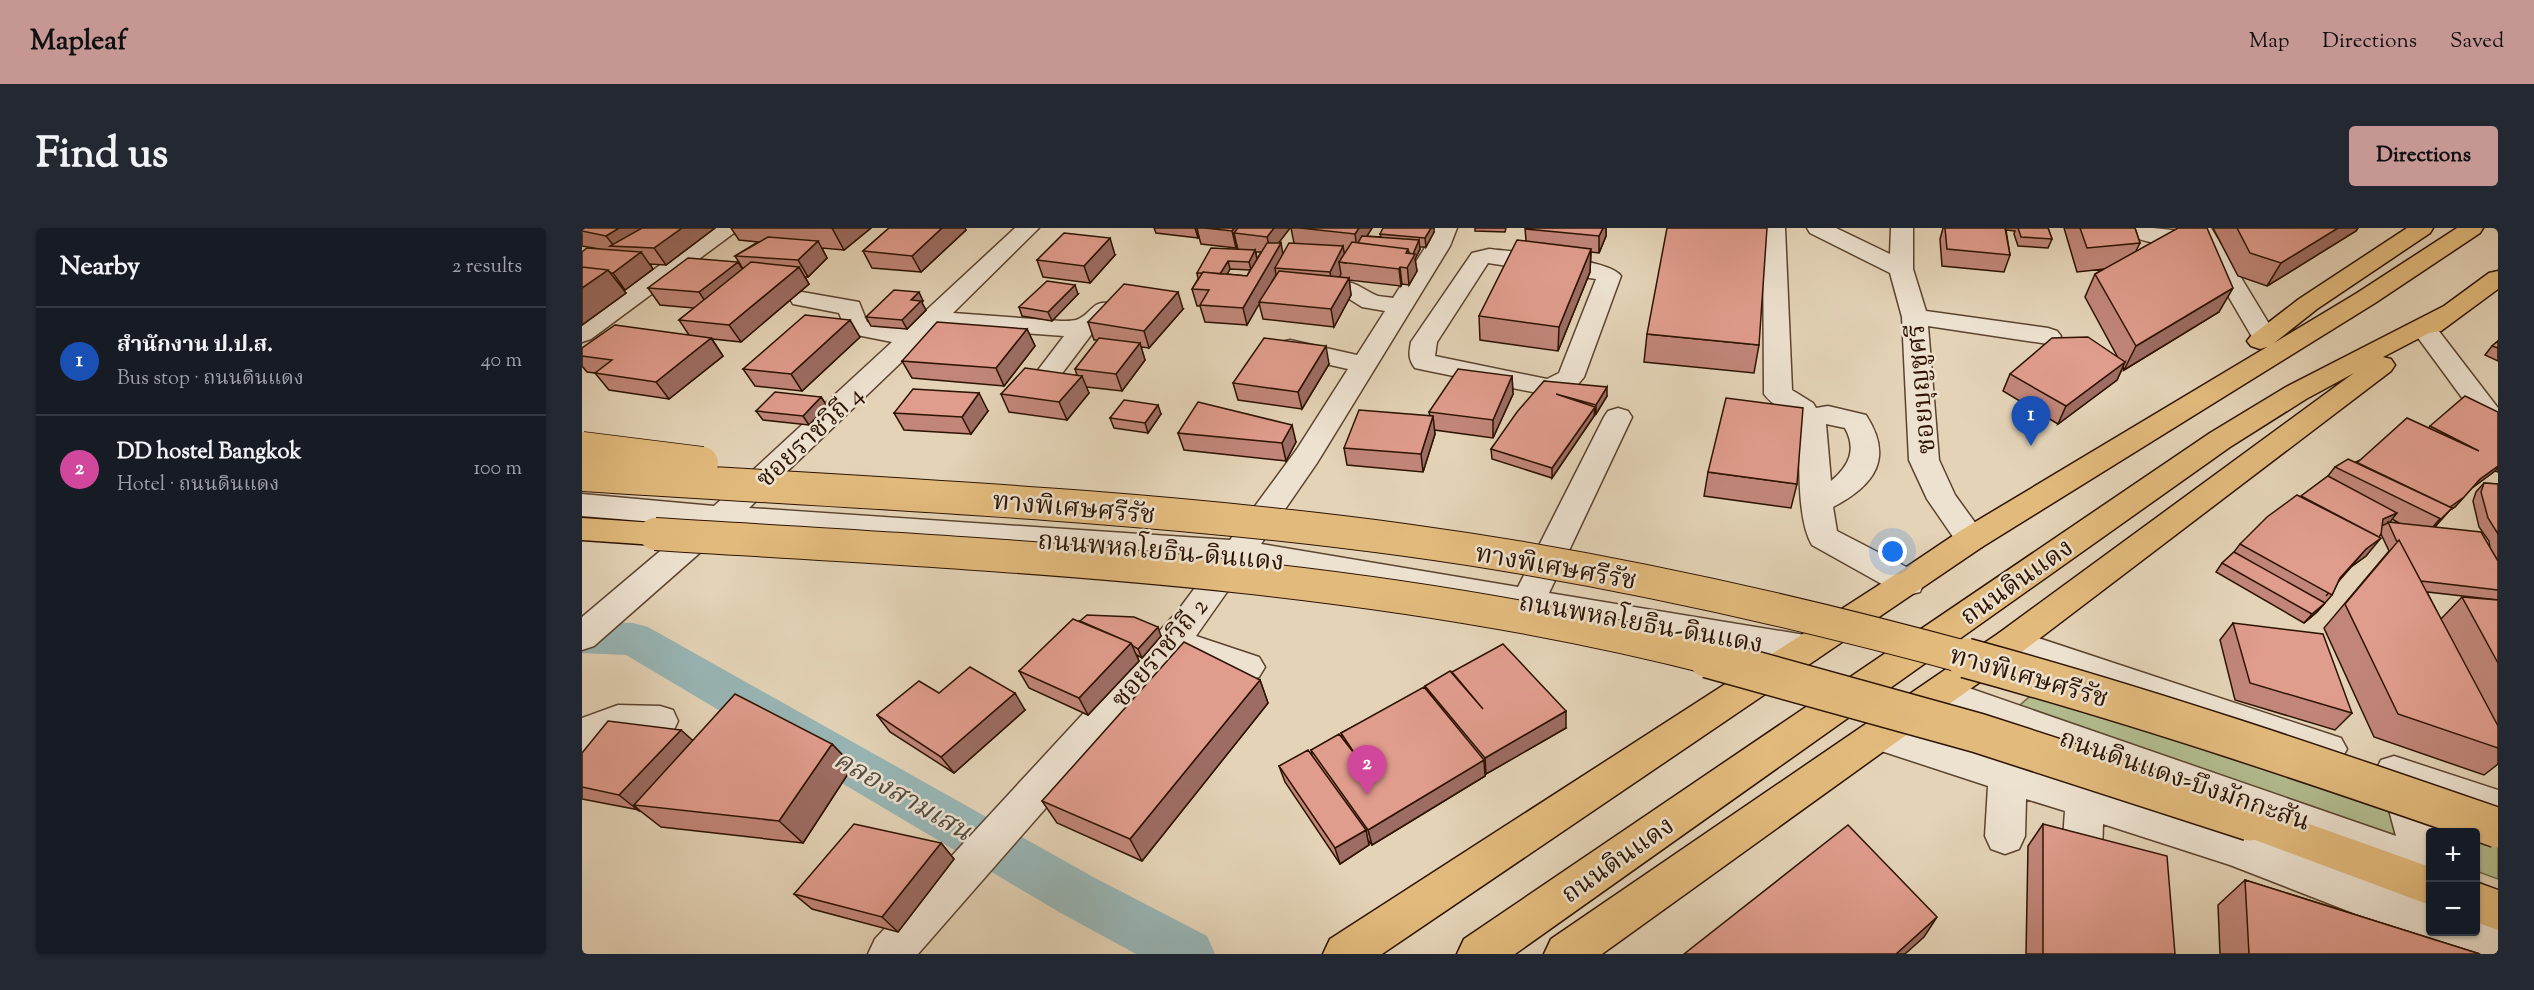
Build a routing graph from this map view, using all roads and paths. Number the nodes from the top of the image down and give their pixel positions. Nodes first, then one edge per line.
1 (726, 228) edge
2 (1028, 228) edge
3 (1446, 228) edge
4 (1774, 228) edge
5 (1818, 228) edge
6 (1902, 228) edge
7 (2134, 228) edge
8 (2422, 228) edge
9 (2472, 228) edge
10 (2204, 234) edge
11 (1901, 269) junction
12 (2498, 278) edge
13 (1344, 288) edge
14 (802, 299) dead end
15 (1400, 306) junction
16 (1105, 309) edge
17 (1916, 317) junction
18 (2438, 322) junction
19 (1085, 326) junction
20 (923, 328) junction
21 (586, 331) edge
22 (623, 334) edge
23 (1383, 334) junction
24 (2048, 336) dead end
25 (1427, 338) junction
26 (2264, 338) junction
27 (1290, 348) edge
28 (1365, 364) junction
29 (1048, 374) edge
30 (2214, 391) junction
31 (1618, 417) dead end
32 (1808, 418) junction
33 (2498, 427) edge
34 (582, 448) edge
35 (582, 475) edge
36 (982, 500) junction
37 (1816, 502) junction
38 (582, 505) edge
39 (721, 517) junction
40 (582, 529) edge
41 (655, 534) junction
42 (582, 538) edge
43 (1971, 539) junction
44 (1238, 552) junction
45 (1908, 583) junction
46 (1527, 603) junction
47 (593, 627) edge
48 (1172, 641) junction
49 (2011, 642) junction
50 (1805, 650) junction
51 (1247, 667) dead end
52 (1940, 693) junction
53 (660, 722) dead end
54 (1879, 735) junction
55 (582, 739) edge
56 (2399, 773) junction
57 (2008, 776) junction
58 (2085, 801) junction
59 (2498, 807) edge
60 (2498, 828) edge
61 (2005, 836) dead end
62 (2082, 853) edge
63 (2426, 865) edge
64 (2426, 871) edge
65 (2426, 871) edge
66 (2480, 884) edge
67 (2498, 890) edge
68 (2480, 904) edge
69 (2498, 909) edge
70 (2426, 921) edge
71 (2462, 936) edge
72 (2498, 950) edge
73 (890, 954) edge
74 (1345, 954) edge
75 (1479, 954) edge
76 (1566, 954) edge

1 - 21 street
2 - 20 street, ซอยราชวิถี 4
3 - 15 street, ซอยราชวิถี 2
4 - 32 street
5 - 11 street
6 - 11 street, ซอยบุญชูศรี
7 - 10 street
8 - 26 main road
9 - 30 main road
10 - 26 street
11 - 17 street, ซอยบุญชูศรี
12 - 18 main road, ถนนดินแดง
13 - 15 street
14 - 20 street
15 - 23 street, ซอยราชวิถี 2
16 - 19 street
17 - 24 street
17 - 43 street, ซอยบุญชูศรี
18 - 33 street
18 - 49 main road, ถนนดินแดง
18 - 75 main road, ถนนดินแดง, bridge
19 - 20 street
19 - 29 street
20 - 39 street, ซอยราชวิถี 4
21 - 22 street
23 - 25 street
23 - 28 street, ซอยราชวิถี 2
25 - 25 street
26 - 30 main road
27 - 28 street
28 - 44 street, ซอยราชวิถี 2
30 - 43 main road
31 - 46 street
32 - 37 street
32 - 37 street
34 - 36 main road, bridge
35 - 36 main road, ทางพิเศษศรีรัช, bridge
36 - 60 main road, ทางพิเศษศรีรัช, bridge
37 - 45 street
38 - 39 street, ถนนพหลโยธิน-ดินแดง
39 - 44 street, ถนนพหลโยธิน-ดินแดง
39 - 47 street, ซอยราชวิถี 4
40 - 41 main road
41 - 42 main road
41 - 64 main road, bridge
43 - 45 main road
44 - 46 street, ถนนพหลโยธิน-ดินแดง
44 - 48 street, ซอยราชวิถี 2
45 - 50 main road
46 - 50 street, ถนนพหลโยธิน-ดินแดง
48 - 51 street
48 - 73 street, ซอยราชวิถี 2
49 - 52 main road, ถนนดินแดง
49 - 56 street
50 - 74 main road
52 - 54 main road, ถนนดินแดง
52 - 65 street, ถนนดินแดง-บึงมักกะสัน
53 - 55 street
54 - 57 street
54 - 76 main road, ถนนดินแดง
56 - 59 street
56 - 63 street
57 - 58 street
57 - 61 street
58 - 62 street
58 - 70 street
66 - 67 street
68 - 69 main road
71 - 72 street

